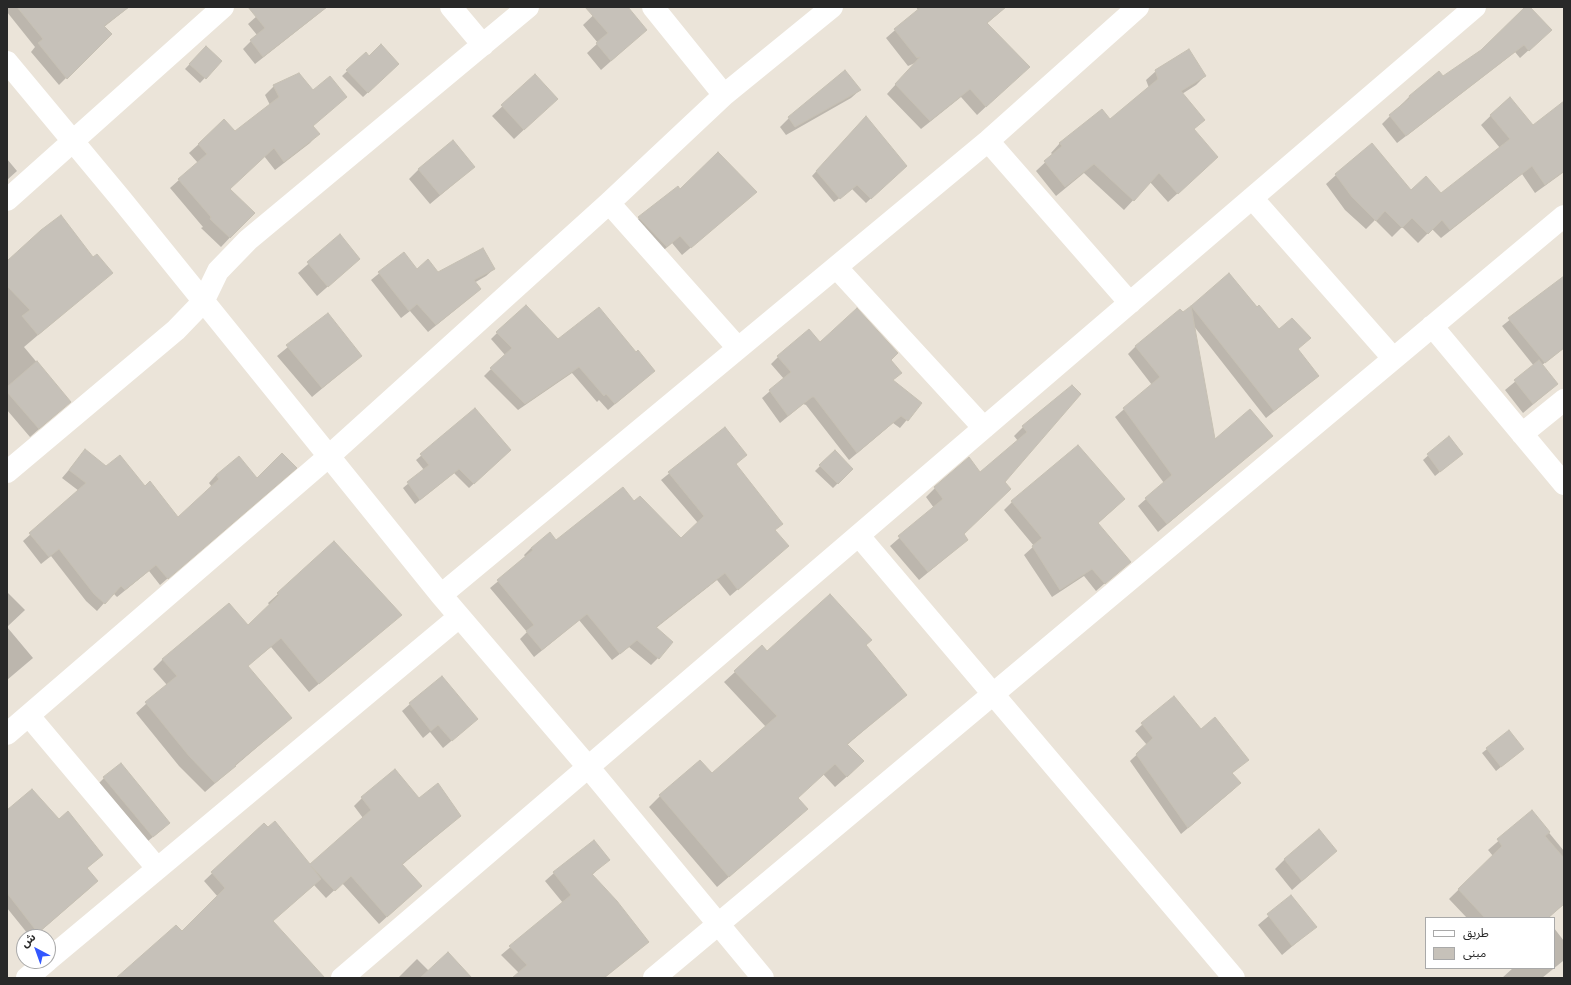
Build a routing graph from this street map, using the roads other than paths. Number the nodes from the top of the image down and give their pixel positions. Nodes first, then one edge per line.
1 (223, 7) edge
2 (451, 7) edge
3 (528, 7) edge
4 (653, 7) edge
5 (832, 7) edge
6 (1475, 7) edge
7 (1123, 11) edge
8 (483, 45) junction
9 (7, 62) edge
10 (724, 96) junction
11 (988, 141) junction
12 (73, 142) junction
13 (1252, 198) junction
14 (7, 200) edge
15 (609, 203) junction
16 (1564, 216) edge
17 (836, 267) junction
18 (203, 302) junction
19 (1130, 303) junction
20 (1432, 326) junction
21 (738, 348) junction
22 (1393, 358) junction
23 (1564, 400) edge
24 (984, 428) junction
25 (1522, 434) junction
26 (328, 457) junction
27 (7, 472) edge
28 (1564, 484) edge
29 (859, 536) junction
30 (442, 595) junction
31 (459, 617) junction
32 (994, 692) junction
33 (29, 716) junction
34 (7, 734) edge
35 (589, 768) junction
36 (157, 868) junction
37 (717, 924) junction
38 (56, 953) edge
39 (38, 969) edge
40 (27, 978) edge
41 (342, 978) edge
42 (654, 978) edge
43 (763, 978) edge
44 (1234, 978) edge

1 - 12 street
2 - 8 street
3 - 8 street
4 - 10 street
5 - 10 street
6 - 13 street
7 - 11 street
8 - 18 street
9 - 12 street
10 - 15 street
11 - 17 street
11 - 19 street
12 - 14 street
12 - 18 street
13 - 19 street
13 - 22 street
15 - 21 street
15 - 26 street
16 - 20 street
17 - 21 street
17 - 24 street
18 - 26 street
18 - 27 street
19 - 24 street
20 - 22 street
20 - 25 street
21 - 30 street
22 - 32 street
23 - 25 street
24 - 29 street
25 - 28 street
26 - 30 street
26 - 33 street
29 - 32 street
29 - 35 street
30 - 31 street
31 - 35 street
31 - 36 street
32 - 37 street
32 - 44 street
33 - 34 street
33 - 36 street
35 - 37 street
35 - 41 street
36 - 38 street
37 - 42 street
37 - 43 street
39 - 40 street

